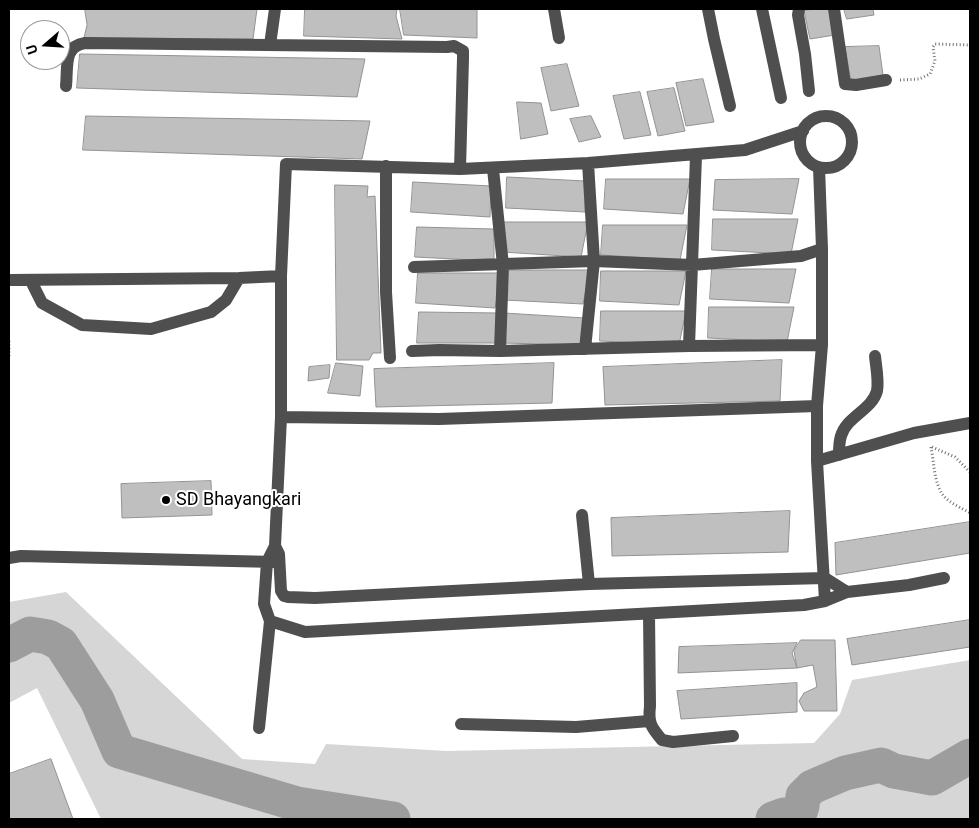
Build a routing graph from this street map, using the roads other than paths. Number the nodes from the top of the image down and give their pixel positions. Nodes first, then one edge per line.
1 (275, 9) edge
2 (554, 9) edge
3 (708, 9) edge
4 (762, 9) edge
5 (799, 9) edge
6 (834, 9) edge
7 (559, 38) dead end
8 (270, 45) junction
9 (886, 80) road end
10 (66, 86) dead end
11 (809, 92) dead end
12 (781, 98) dead end
13 (730, 106) dead end
14 (802, 131) junction
15 (696, 156) junction
16 (588, 163) junction
17 (386, 166) junction
18 (819, 167) junction
19 (460, 169) junction
20 (493, 169) junction
21 (822, 249) junction
22 (594, 260) junction
23 (692, 264) junction
24 (503, 265) junction
25 (414, 267) dead end
26 (281, 276) junction
27 (239, 278) junction
28 (9, 280) edge
29 (31, 281) junction
30 (689, 346) junction
31 (822, 346) junction
32 (585, 349) junction
33 (412, 351) dead end
34 (500, 351) junction
35 (875, 356) dead end
36 (390, 358) dead end
37 (817, 406) junction
38 (281, 417) junction
39 (970, 423) edge
40 (839, 455) junction
41 (817, 461) junction
42 (582, 515) dead end
43 (9, 558) edge
44 (274, 562) junction
45 (825, 578) junction
46 (944, 578) dead end
47 (589, 584) junction
48 (847, 592) junction
49 (825, 602) junction
50 (649, 614) junction
51 (270, 621) junction
52 (648, 720) junction
53 (461, 724) dead end
54 (259, 728) dead end
55 (733, 736) dead end

1 - 8 street
2 - 7 street
3 - 13 street
4 - 12 street
5 - 11 street
6 - 9 street
8 - 10 street
8 - 19 street
14 - 15 street
14 - 18 street
14 - 18 street
15 - 16 street
15 - 23 street
16 - 20 street
16 - 22 street
17 - 19 street
17 - 26 street
17 - 36 street
18 - 21 street
19 - 20 street
20 - 24 street
21 - 23 street
21 - 31 street
22 - 23 street
22 - 24 street
22 - 32 street
23 - 30 street
24 - 25 street
24 - 34 street
26 - 27 street
26 - 38 street
27 - 29 street
27 - 29 street
28 - 29 street
30 - 31 street
30 - 32 street
31 - 37 street
32 - 34 street
33 - 34 street
35 - 40 street
37 - 38 street
37 - 41 street
38 - 44 street
39 - 40 street
40 - 41 street
41 - 45 street
42 - 47 street
43 - 44 street
44 - 47 street
44 - 51 street
45 - 47 street
45 - 48 street
45 - 49 street
46 - 48 street
48 - 49 street
49 - 50 street
50 - 51 street
50 - 52 street
51 - 54 street
52 - 53 street
52 - 55 street

